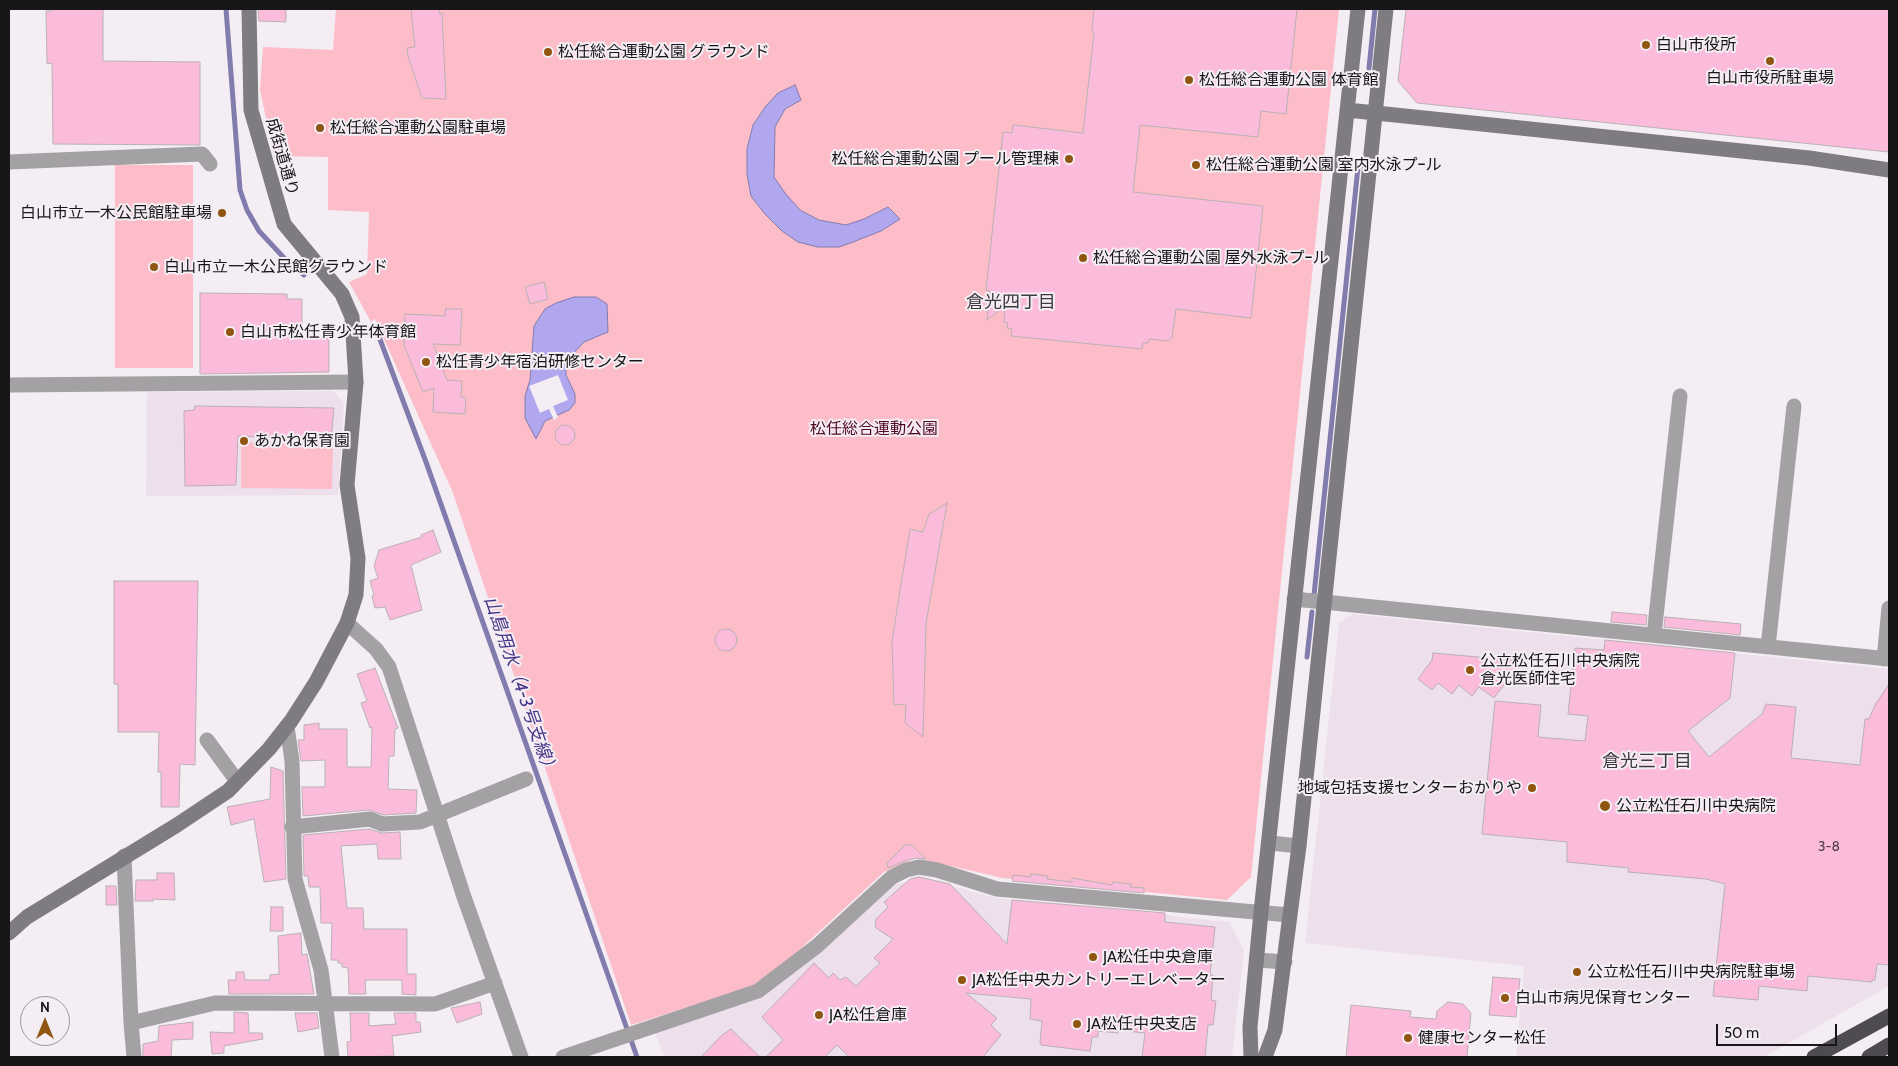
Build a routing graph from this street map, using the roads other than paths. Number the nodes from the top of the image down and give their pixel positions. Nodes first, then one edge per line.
1 (249, 9) edge
2 (1358, 9) edge
3 (1386, 9) edge
4 (1347, 110) junction
5 (1374, 114) junction
6 (9, 162) edge
7 (210, 164) dead end
8 (1889, 170) edge
9 (356, 382) junction
10 (9, 385) edge
11 (1680, 396) dead end
12 (1794, 406) dead end
13 (1294, 600) junction
14 (1325, 603) junction
15 (1889, 608) edge
16 (347, 623) junction
17 (1654, 635) junction
18 (1768, 647) junction
19 (1887, 659) edge
20 (287, 726) junction
21 (206, 740) dead end
22 (526, 779) dead end
23 (237, 781) junction
24 (439, 814) junction
25 (292, 827) junction
26 (1270, 843) junction
27 (1298, 846) junction
28 (124, 856) junction
29 (1261, 912) junction
30 (1289, 915) junction
31 (9, 933) edge
32 (1258, 960) junction
33 (1285, 962) junction
34 (495, 983) junction
35 (326, 1005) junction
36 (1889, 1016) edge
37 (131, 1023) junction
38 (1889, 1045) edge
39 (134, 1057) edge
40 (332, 1057) edge
41 (521, 1057) edge
42 (563, 1057) edge
43 (1251, 1057) edge
44 (1265, 1057) edge
45 (1814, 1057) edge
46 (1869, 1057) edge

1 - 9 street, 成街道通り
2 - 4 street
3 - 5 street
4 - 5 street
4 - 13 street
5 - 8 street
5 - 14 street
6 - 7 street
9 - 10 street
9 - 16 street, 成街道通り
11 - 17 street
12 - 18 street
13 - 14 street
13 - 26 street
14 - 17 street
14 - 27 street
15 - 19 street
16 - 20 street, 成街道通り
16 - 24 street
17 - 18 street
18 - 19 street
20 - 23 street, 成街道通り
20 - 25 street
21 - 23 street
22 - 24 street
23 - 28 street, 成街道通り
24 - 25 street
24 - 34 street
25 - 35 street
26 - 27 street
26 - 29 street
27 - 30 street
28 - 31 street, 成街道通り
28 - 37 street
29 - 30 street
29 - 32 street
29 - 42 street
30 - 33 street
32 - 33 street
32 - 43 street
33 - 44 street
34 - 35 street
34 - 41 street
35 - 37 street
35 - 40 street
36 - 45 highway
37 - 39 street
38 - 46 highway

